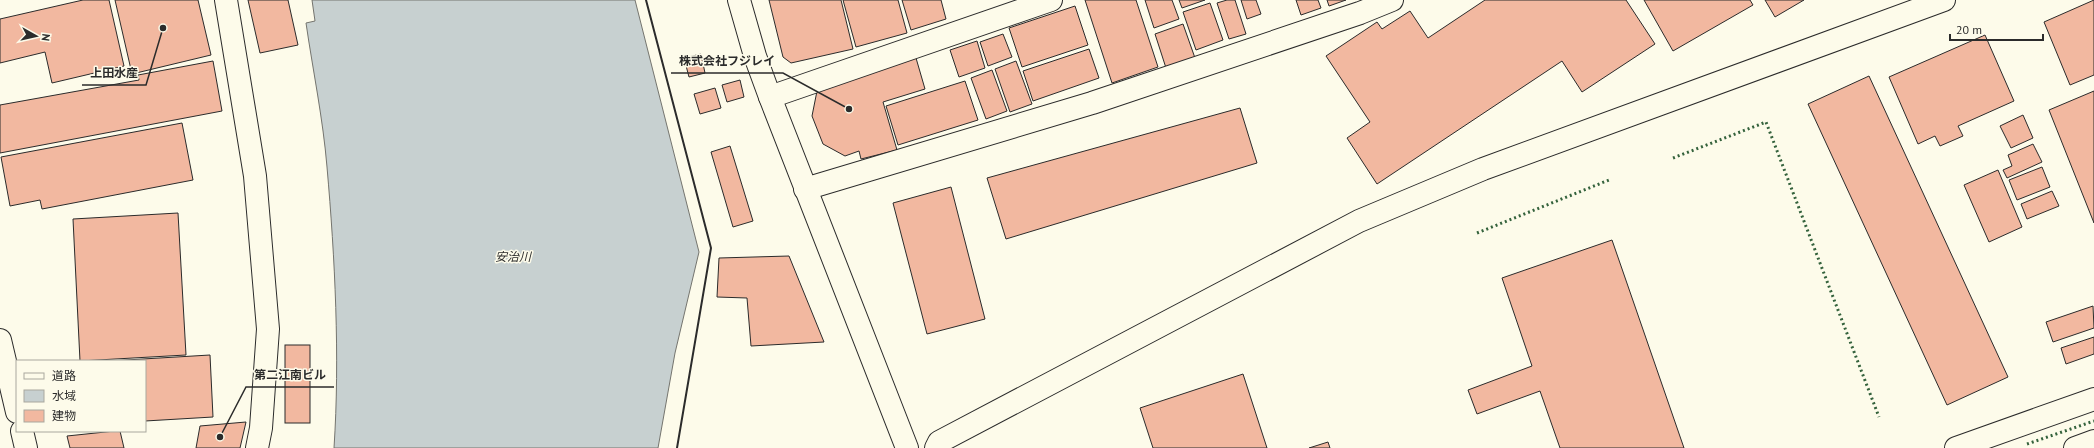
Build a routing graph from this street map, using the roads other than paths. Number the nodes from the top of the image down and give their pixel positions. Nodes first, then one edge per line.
1 (226, 0) edge
2 (739, 0) edge
3 (1051, 0) edge
4 (1392, 0) edge
5 (1944, 0) edge
6 (1023, 5) edge
7 (770, 97) junction
8 (805, 190) junction
9 (0, 340) edge
10 (2094, 398) edge
11 (16, 408) edge
12 (22, 432) edge
13 (2094, 441) edge
14 (26, 448) edge
15 (257, 448) edge
16 (907, 448) edge
17 (936, 448) edge
18 (1956, 448) edge
19 (2075, 448) edge

1 - 15 street
2 - 7 street
3 - 6 street
4 - 8 street
5 - 17 street
6 - 7 street
7 - 8 street
8 - 16 street
9 - 11 street
10 - 18 street
12 - 14 street
13 - 19 street

